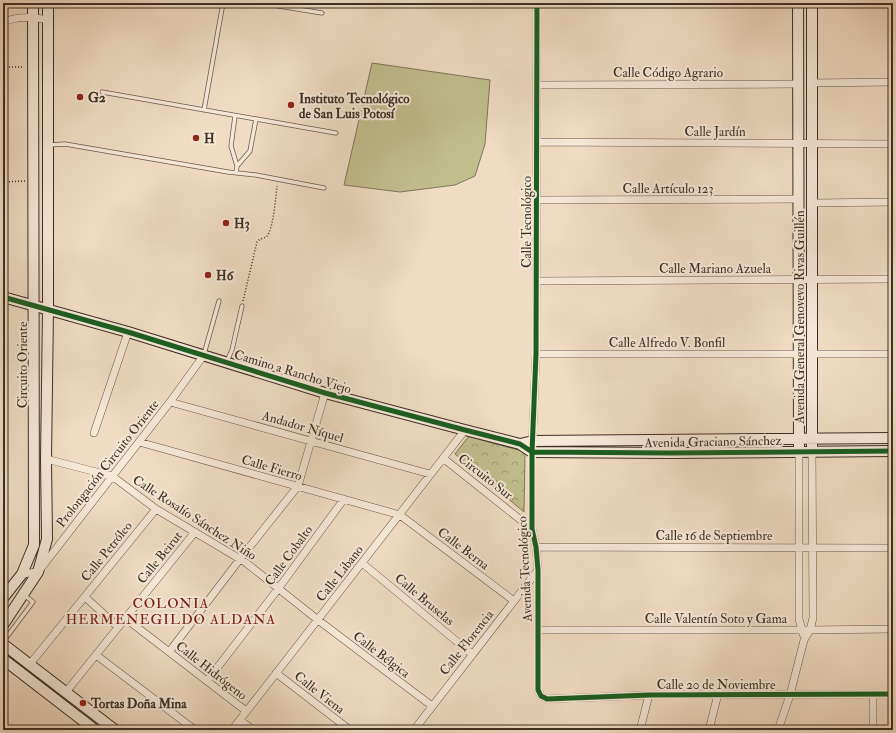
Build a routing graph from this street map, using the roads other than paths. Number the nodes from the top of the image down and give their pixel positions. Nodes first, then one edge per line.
1 (33, 3) edge
2 (48, 3) edge
3 (223, 3) edge
4 (260, 3) edge
5 (537, 3) edge
6 (648, 3) edge
7 (812, 3) edge
8 (798, 4) edge
9 (322, 13) dead end
10 (33, 17) junction
11 (48, 20) junction
12 (3, 22) edge
13 (893, 82) edge
14 (812, 83) junction
15 (798, 84) junction
16 (538, 85) junction
17 (102, 92) dead end
18 (204, 110) junction
19 (235, 116) junction
20 (256, 119) junction
21 (336, 133) dead end
22 (538, 142) junction
23 (798, 143) junction
24 (812, 143) junction
25 (893, 144) edge
26 (48, 145) junction
27 (237, 166) junction
28 (236, 173) junction
29 (324, 188) dead end
30 (798, 199) junction
31 (537, 200) junction
32 (893, 202) edge
33 (813, 203) junction
34 (893, 279) edge
35 (799, 280) junction
36 (812, 280) junction
37 (537, 281) junction
38 (3, 297) edge
39 (220, 301) dead end
40 (33, 305) junction
41 (242, 306) road end
42 (48, 310) junction
43 (128, 332) junction
44 (536, 354) junction
45 (799, 354) junction
46 (812, 354) junction
47 (893, 354) edge
48 (204, 355) junction
49 (226, 362) junction
50 (325, 393) junction
51 (170, 402) junction
52 (464, 430) junction
53 (94, 433) dead end
54 (799, 438) junction
55 (812, 438) junction
56 (893, 438) edge
57 (671, 439) junction
58 (533, 440) junction
59 (311, 441) junction
60 (139, 442) junction
61 (520, 444) junction
62 (799, 451) junction
63 (812, 451) junction
64 (893, 451) edge
65 (532, 452) junction
66 (671, 453) junction
67 (443, 458) junction
68 (46, 459) junction
69 (430, 474) junction
70 (112, 476) junction
71 (298, 486) junction
72 (344, 499) junction
73 (156, 509) junction
74 (34, 512) junction
75 (46, 512) junction
76 (400, 515) junction
77 (532, 529) junction
78 (195, 532) junction
79 (536, 547) junction
80 (799, 547) junction
81 (813, 548) junction
82 (893, 548) edge
83 (240, 559) junction
84 (362, 563) junction
85 (538, 570) junction
86 (38, 572) junction
87 (22, 574) junction
88 (278, 589) junction
89 (23, 594) junction
90 (85, 596) junction
91 (3, 598) edge
92 (514, 600) junction
93 (125, 618) junction
94 (318, 620) junction
95 (3, 625) edge
96 (118, 627) junction
97 (893, 629) edge
98 (538, 630) junction
99 (801, 630) junction
100 (810, 630) junction
101 (804, 640) junction
102 (3, 643) edge
103 (169, 652) junction
104 (472, 654) junction
105 (96, 655) junction
106 (3, 659) edge
107 (30, 664) junction
108 (276, 673) junction
109 (207, 681) junction
110 (66, 692) junction
111 (718, 694) junction
112 (873, 694) junction
113 (893, 694) edge
114 (650, 695) junction
115 (790, 695) junction
116 (541, 696) joint
117 (432, 706) junction
118 (246, 711) junction
119 (240, 720) junction
120 (95, 730) edge
121 (115, 730) edge
122 (195, 730) edge
123 (232, 730) edge
124 (253, 730) edge
125 (350, 730) edge
126 (414, 730) edge
127 (640, 730) edge
128 (709, 730) edge
129 (778, 730) edge
130 (873, 730) edge

1 - 10 street, Circuito Oriente
2 - 11 street, Circuito Oriente
3 - 18 lane
4 - 9 lane
5 - 16 street, Calle Tecnológico
6 - 8 street
7 - 14 street, Avenida General Genovevo Rivas Guillén
8 - 15 street, Avenida General Genovevo Rivas Guillén
10 - 11 street
10 - 12 street
10 - 40 street, Circuito Oriente
11 - 26 street, Circuito Oriente
13 - 14 street
14 - 24 street, Avenida General Genovevo Rivas Guillén
15 - 16 street, Calle Código Agrario
15 - 23 street, Avenida General Genovevo Rivas Guillén
16 - 22 street, Calle Tecnológico
17 - 18 lane
18 - 19 lane
19 - 20 lane
19 - 27 lane
20 - 21 lane
20 - 27 lane
22 - 23 street, Calle Jardín
22 - 31 street, Calle Tecnológico
23 - 24 street, Calle Jardín
23 - 30 street, Avenida General Genovevo Rivas Guillén
24 - 25 street, Calle Jardín
24 - 33 street, Avenida General Genovevo Rivas Guillén
26 - 28 lane
26 - 42 street, Circuito Oriente
27 - 28 lane
28 - 29 lane
30 - 31 street, Calle Artículo 123
30 - 35 street, Avenida General Genovevo Rivas Guillén
31 - 37 street, Calle Tecnológico
32 - 33 street
33 - 36 street, Avenida General Genovevo Rivas Guillén
34 - 36 street, Calle Mariano Azuela
35 - 36 street, Calle Mariano Azuela
35 - 37 street, Calle Mariano Azuela
35 - 45 street, Avenida General Genovevo Rivas Guillén
36 - 46 street, Avenida General Genovevo Rivas Guillén
37 - 44 street, Calle Tecnológico
38 - 40 street
39 - 48 lane
40 - 42 street
40 - 74 street, Circuito Oriente
41 - 49 lane
42 - 43 street, Camino a Rancho Viejo
42 - 68 street, Circuito Oriente
43 - 48 street, Camino a Rancho Viejo
43 - 53 street
44 - 45 street, Calle Alfredo V. Bonfil
44 - 58 street, Calle Tecnológico
45 - 54 street, Avenida General Genovevo Rivas Guillén
46 - 47 street
46 - 55 street, Avenida General Genovevo Rivas Guillén
48 - 49 street, Camino a Rancho Viejo
48 - 51 street, Prolongación Circuito Oriente
49 - 50 street, Camino a Rancho Viejo
50 - 52 street, Camino a Rancho Viejo
50 - 59 street
51 - 59 street, Andador Níquel
51 - 60 street, Prolongación Circuito Oriente
52 - 61 street, Camino a Rancho Viejo
52 - 67 street, Calle Libano
54 - 55 street, Avenida Graciano Sánchez
54 - 57 street, Avenida Graciano Sánchez
54 - 62 street, Avenida General Genovevo Rivas Guillén
55 - 56 street, Avenida Graciano Sánchez
55 - 63 street, Avenida General Genovevo Rivas Guillén
57 - 58 street, Avenida Graciano Sánchez
57 - 66 street
58 - 61 street
58 - 65 street, Avenida Tecnológico
59 - 69 street, Andador Níquel
59 - 71 street
60 - 70 street, Prolongación Circuito Oriente
60 - 71 street, Calle Fierro
61 - 65 street, Camino a Rancho Viejo
62 - 63 street, Avenida Graciano Sánchez
62 - 66 street, Avenida Graciano Sánchez
62 - 80 street, Avenida General Genovevo Rivas Guillén
63 - 64 street, Avenida Graciano Sánchez
63 - 81 street, Avenida General Genovevo Rivas Guillén
65 - 66 street, Avenida Graciano Sánchez
65 - 77 street, Avenida Tecnológico
67 - 69 street, Calle Libano
67 - 77 street, Circuito Sur
68 - 70 street, Calle Rosalío Sánchez Niño
68 - 75 street, Circuito Oriente
69 - 76 street, Calle Libano
70 - 73 street, Calle Rosalío Sánchez Niño
70 - 86 street, Prolongación Circuito Oriente
71 - 72 street, Calle Fierro
71 - 83 street
72 - 76 street, Calle Fierro
72 - 88 street, Calle Cobalto
73 - 78 street, Calle Rosalío Sánchez Niño
73 - 90 street, Calle Petróleo
74 - 75 street
74 - 87 street, Circuito Oriente
75 - 86 street, Circuito Oriente
76 - 84 street, Calle Libano
76 - 92 street, Calle Berna
77 - 79 street, Avenida Tecnológico
78 - 83 street, Calle Rosalío Sánchez Niño
78 - 93 street, Calle Beirut
79 - 80 street, Calle 16 de Septiembre
79 - 85 street, Avenida Tecnológico
80 - 81 street, Calle 16 de Septiembre
80 - 99 street, Avenida General Genovevo Rivas Guillén
81 - 82 street, Calle 16 de Septiembre
81 - 100 street, Avenida General Genovevo Rivas Guillén
83 - 88 street, Calle Rosalío Sánchez Niño
83 - 103 street
84 - 94 street, Calle Libano
84 - 104 street, Calle Bruselas
85 - 92 street, Calle Florencia
85 - 98 street, Avenida Tecnológico
86 - 87 street
86 - 89 street, Circuito Oriente
87 - 91 street, Circuito Oriente
88 - 94 street, Calle Rosalío Sánchez Niño
88 - 109 street, Calle Cobalto
89 - 95 street, Circuito Oriente
89 - 102 lane
90 - 96 street
90 - 107 street, Calle Petróleo
92 - 104 street, Calle Florencia
93 - 96 street, Calle Beirut
93 - 103 street, Calle Hidrógeno
94 - 108 street, Calle Libano
94 - 117 street, Calle Bélgica
96 - 105 street, Calle Beirut
97 - 100 street, Calle Valentín Soto y Gama
98 - 99 street, Calle Valentín Soto y Gama
98 - 116 street, Avenida Tecnológico
99 - 100 street, Calle Valentín Soto y Gama
99 - 101 street, Avenida General Genovevo Rivas Guillén
100 - 101 street
101 - 115 street
102 - 107 street
103 - 109 street, Calle Hidrógeno
104 - 117 street, Calle Florencia
105 - 110 street, Calle Beirut
105 - 122 street
106 - 120 street
107 - 110 street
108 - 118 street, Calle Libano
108 - 125 street, Calle Viena
109 - 118 street, Calle Hidrógeno
110 - 121 street
111 - 114 street, Calle 20 de Noviembre
111 - 115 street, Calle 20 de Noviembre
111 - 128 street
112 - 113 street, Calle 20 de Noviembre
112 - 115 street, Calle 20 de Noviembre
112 - 130 street
114 - 116 street, Calle 20 de Noviembre
114 - 127 street
115 - 129 street
117 - 126 street, Calle Florencia
118 - 119 street, Calle Libano
119 - 123 street, Calle Libano
119 - 124 street

